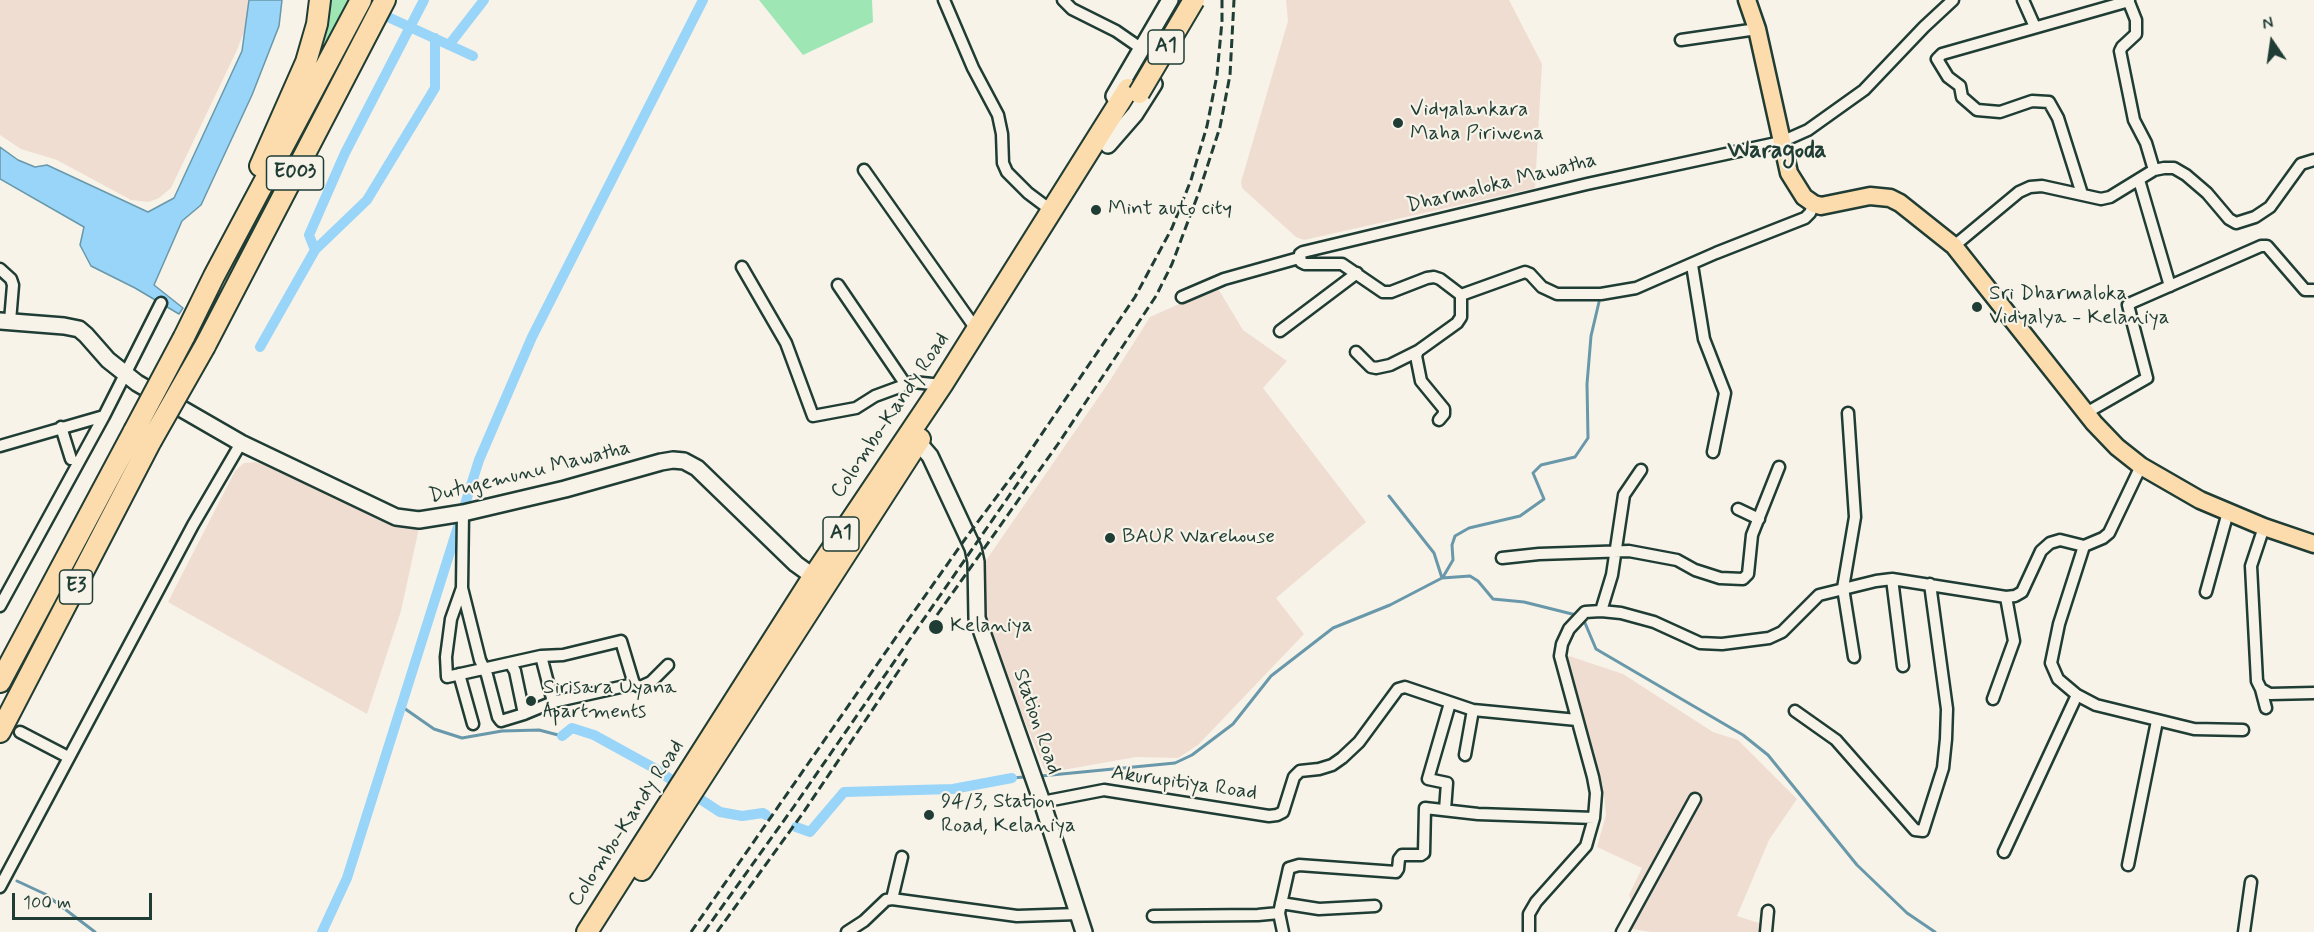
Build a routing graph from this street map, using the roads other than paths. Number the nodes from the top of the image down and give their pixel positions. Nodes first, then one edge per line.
1 (320, 0) edge
2 (361, 0) edge
3 (385, 0) edge
4 (944, 0) edge
5 (1063, 0) edge
6 (1194, 0) edge
7 (1205, 0) edge
8 (1747, 0) edge
9 (1953, 0) edge
10 (2023, 0) edge
11 (2129, 0) edge
12 (1173, 2) edge
13 (1192, 21) junction
14 (2035, 27) junction
15 (1757, 29) junction
16 (1681, 40) dead end
17 (1142, 49) junction
18 (1133, 91) junction
19 (1103, 141) junction
20 (1781, 142) junction
21 (2314, 160) edge
22 (864, 170) dead end
23 (2154, 170) junction
24 (2139, 180) junction
25 (2082, 194) junction
26 (1814, 204) junction
27 (1052, 211) junction
28 (1954, 246) junction
29 (1299, 258) junction
30 (1692, 265) junction
31 (742, 267) dead end
32 (0, 269) edge
33 (1357, 273) junction
34 (214, 276) junction
35 (838, 285) dead end
36 (2170, 286) junction
37 (2309, 290) edge
38 (1461, 295) junction
39 (1182, 297) dead end
40 (2314, 301) edge
41 (161, 303) dead end
42 (5, 321) edge
43 (976, 329) junction
44 (1280, 331) dead end
45 (1418, 351) junction
46 (1356, 352) dead end
47 (124, 374) junction
48 (906, 385) junction
49 (942, 385) junction
50 (1848, 413) dead end
51 (2086, 413) junction
52 (104, 416) junction
53 (1439, 420) dead end
54 (61, 427) junction
55 (134, 431) joint
56 (914, 437) junction
57 (151, 441) joint
58 (241, 443) junction
59 (0, 446) edge
60 (1713, 452) dead end
61 (71, 459) dead end
62 (2141, 466) junction
63 (1779, 467) dead end
64 (1641, 470) dead end
65 (1738, 509) dead end
66 (2228, 512) junction
67 (463, 513) junction
68 (1759, 519) junction
69 (2264, 527) junction
70 (2314, 544) edge
71 (2084, 546) junction
72 (1615, 550) junction
73 (1502, 558) dead end
74 (1892, 579) junction
75 (819, 581) junction
76 (1930, 584) junction
77 (462, 588) junction
78 (1843, 588) junction
79 (2206, 592) dead end
80 (2006, 597) junction
81 (0, 606) edge
82 (1601, 611) junction
83 (541, 656) junction
84 (1854, 657) dead end
85 (510, 663) junction
86 (668, 665) dead end
87 (1903, 666) dead end
88 (484, 669) junction
89 (459, 674) junction
90 (0, 682) edge
91 (634, 684) junction
92 (2261, 689) junction
93 (2314, 693) edge
94 (2077, 695) junction
95 (1994, 699) dead end
96 (553, 702) junction
97 (1450, 703) junction
98 (2266, 708) dead end
99 (1473, 710) junction
100 (1795, 711) dead end
101 (524, 714) junction
102 (1577, 720) junction
103 (2157, 720) junction
104 (473, 724) dead end
105 (2194, 729) junction
106 (2243, 730) dead end
107 (0, 732) edge
108 (20, 732) dead end
109 (2195, 741) dead end
110 (1465, 755) dead end
111 (68, 757) junction
112 (1695, 799) dead end
113 (1042, 802) junction
114 (1445, 810) junction
115 (1594, 818) junction
116 (2004, 852) dead end
117 (902, 857) dead end
118 (2128, 865) dead end
119 (2251, 882) dead end
120 (0, 887) edge
121 (892, 899) junction
122 (1375, 906) dead end
123 (1280, 908) junction
124 (1767, 911) dead end
125 (1078, 914) junction
126 (1153, 916) dead end
127 (586, 932) edge
128 (600, 932) edge
129 (848, 932) edge
130 (1084, 932) edge
131 (1283, 932) edge
132 (1529, 932) edge
133 (1622, 932) edge
134 (1766, 932) edge
135 (2244, 932) edge

1 - 34 highway
2 - 34 highway, E003
3 - 57 highway, E003, bridge
4 - 27 street
5 - 17 street
6 - 18 highway, A1, bridge
7 - 13 street
8 - 15 main road
9 - 20 street, Dharmaloka Mawatha
10 - 14 street
11 - 14 street
11 - 23 street
12 - 13 street
12 - 17 street
12 - 18 highway, A1
13 - 19 street
14 - 25 street
15 - 16 street
15 - 20 main road
17 - 19 street
18 - 19 highway, A1
19 - 27 highway, Colombo-Kandy Road / A1
19 - 56 highway, Colombo-Kandy Road / A1
20 - 26 main road
20 - 29 street, Dharmaloka Mawatha
21 - 23 street
22 - 43 street
23 - 24 street
24 - 25 street
24 - 36 street
25 - 28 street
26 - 28 main road
26 - 30 street
27 - 43 highway, Colombo-Kandy Road / A1
28 - 51 main road
29 - 33 street
29 - 39 street, Dharmaloka Mawatha
30 - 38 street
30 - 60 street
31 - 48 street
32 - 42 street
33 - 38 street
33 - 44 street
34 - 55 highway, E003, bridge
35 - 48 street
36 - 37 street
36 - 51 street
37 - 40 street
38 - 45 street
41 - 47 street
42 - 47 street, Dutugemunu Mawatha
43 - 49 highway, Colombo-Kandy Road / A1
45 - 46 street
45 - 53 street
47 - 52 street
47 - 58 street, Dutugemunu Mawatha
48 - 49 street
49 - 56 highway, Colombo-Kandy Road / A1
50 - 78 street
51 - 62 main road
52 - 54 street
52 - 81 street
54 - 59 street
54 - 61 street
55 - 90 highway, E3
56 - 75 highway, Colombo-Kandy Road / A1
56 - 113 street, Station Road
57 - 107 highway, E3
58 - 67 street, Dutugemunu Mawatha
58 - 111 street
62 - 66 main road
62 - 71 street
63 - 68 street
64 - 72 street
65 - 68 street
66 - 69 main road
66 - 79 street
67 - 75 street, Dutugemunu Mawatha
67 - 77 street
68 - 72 street
69 - 70 main road
69 - 92 street
71 - 80 street
71 - 94 street
72 - 73 street
72 - 82 street
74 - 76 street
74 - 78 street
74 - 87 street
75 - 127 highway, Colombo-Kandy Road / A1
75 - 128 highway, Colombo-Kandy Road / A1
76 - 80 street
76 - 100 street
77 - 88 street
77 - 89 street
78 - 82 street
78 - 84 street
80 - 95 street
82 - 102 street
83 - 85 street
83 - 91 street
83 - 96 street
85 - 88 street
85 - 101 street
86 - 91 street
88 - 89 street
88 - 101 street
89 - 104 street
91 - 96 street
92 - 93 street
92 - 98 street
94 - 103 street
94 - 116 street
96 - 101 street
97 - 99 street, Akurupitiya Road
97 - 113 street, Akurupitiya Road
97 - 114 street
99 - 102 street, Akurupitiya Road
99 - 110 street
102 - 115 street
103 - 105 street
103 - 118 street
105 - 106 street
105 - 109 street
108 - 111 street
111 - 120 street
112 - 133 street
113 - 125 street, Station Road
114 - 115 street
114 - 123 street
115 - 132 street
117 - 121 street
119 - 135 street
121 - 125 street
121 - 129 street
122 - 123 street
123 - 126 street
123 - 131 street
124 - 134 street
125 - 130 street, Station Road

